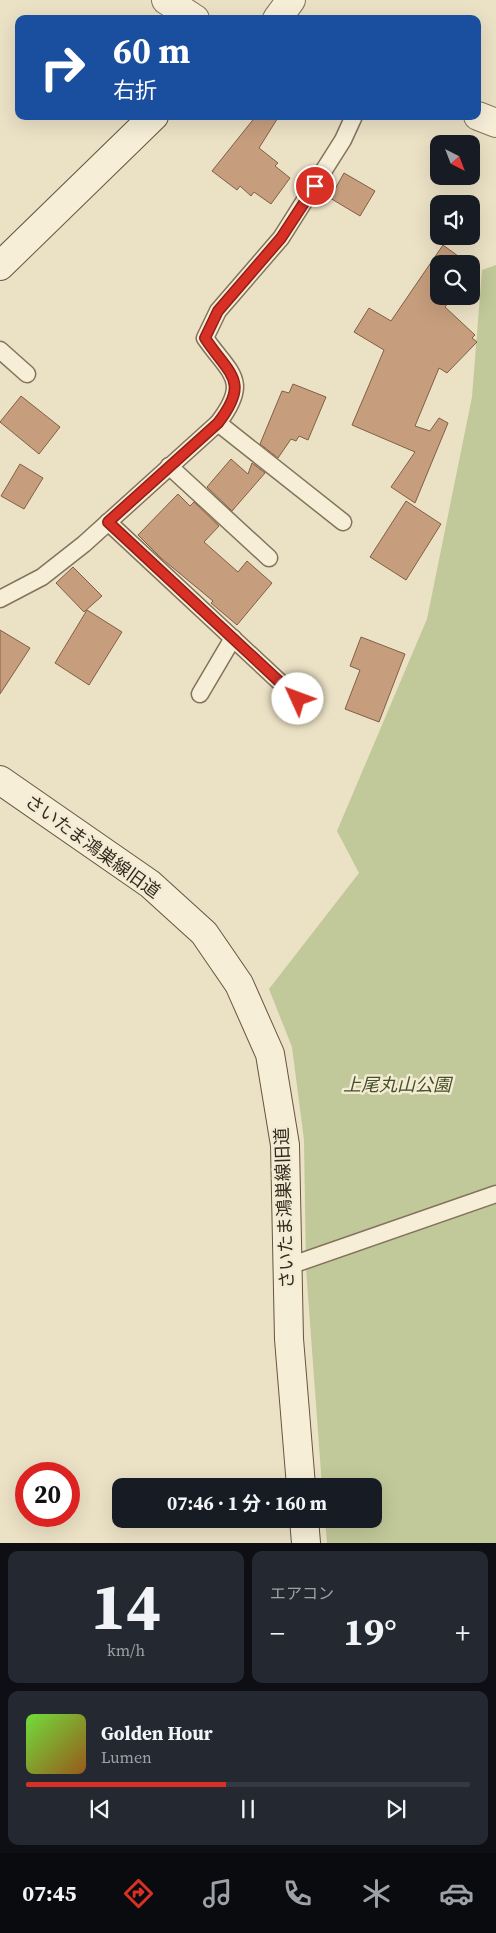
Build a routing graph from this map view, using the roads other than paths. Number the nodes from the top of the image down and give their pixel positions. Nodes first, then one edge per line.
1 (166, 0) edge
2 (290, 0) edge
3 (189, 15) edge
4 (280, 15) edge
5 (481, 117) edge
6 (150, 120) edge
7 (352, 120) edge
8 (496, 123) edge
9 (0, 266) edge
10 (0, 350) edge
11 (27, 374) dead end
12 (218, 423) junction
13 (169, 466) junction
14 (108, 522) junction
15 (343, 522) dead end
16 (268, 558) dead end
17 (0, 599) edge
18 (233, 638) junction
19 (200, 694) dead end
20 (298, 699) dead end
21 (0, 780) edge
22 (496, 1194) edge
23 (286, 1267) junction
24 (300, 1478) edge
25 (305, 1528) edge
26 (306, 1543) edge

1 - 3 street
2 - 4 street
5 - 8 street
6 - 9 street
7 - 12 lane
10 - 11 lane
12 - 13 lane
12 - 15 lane
13 - 14 lane
13 - 16 lane
14 - 17 lane
14 - 18 lane
18 - 19 lane
18 - 20 lane
21 - 23 street, さいたま鴻巣線旧道
22 - 23 lane
23 - 24 street, さいたま鴻巣線旧道
25 - 26 street

